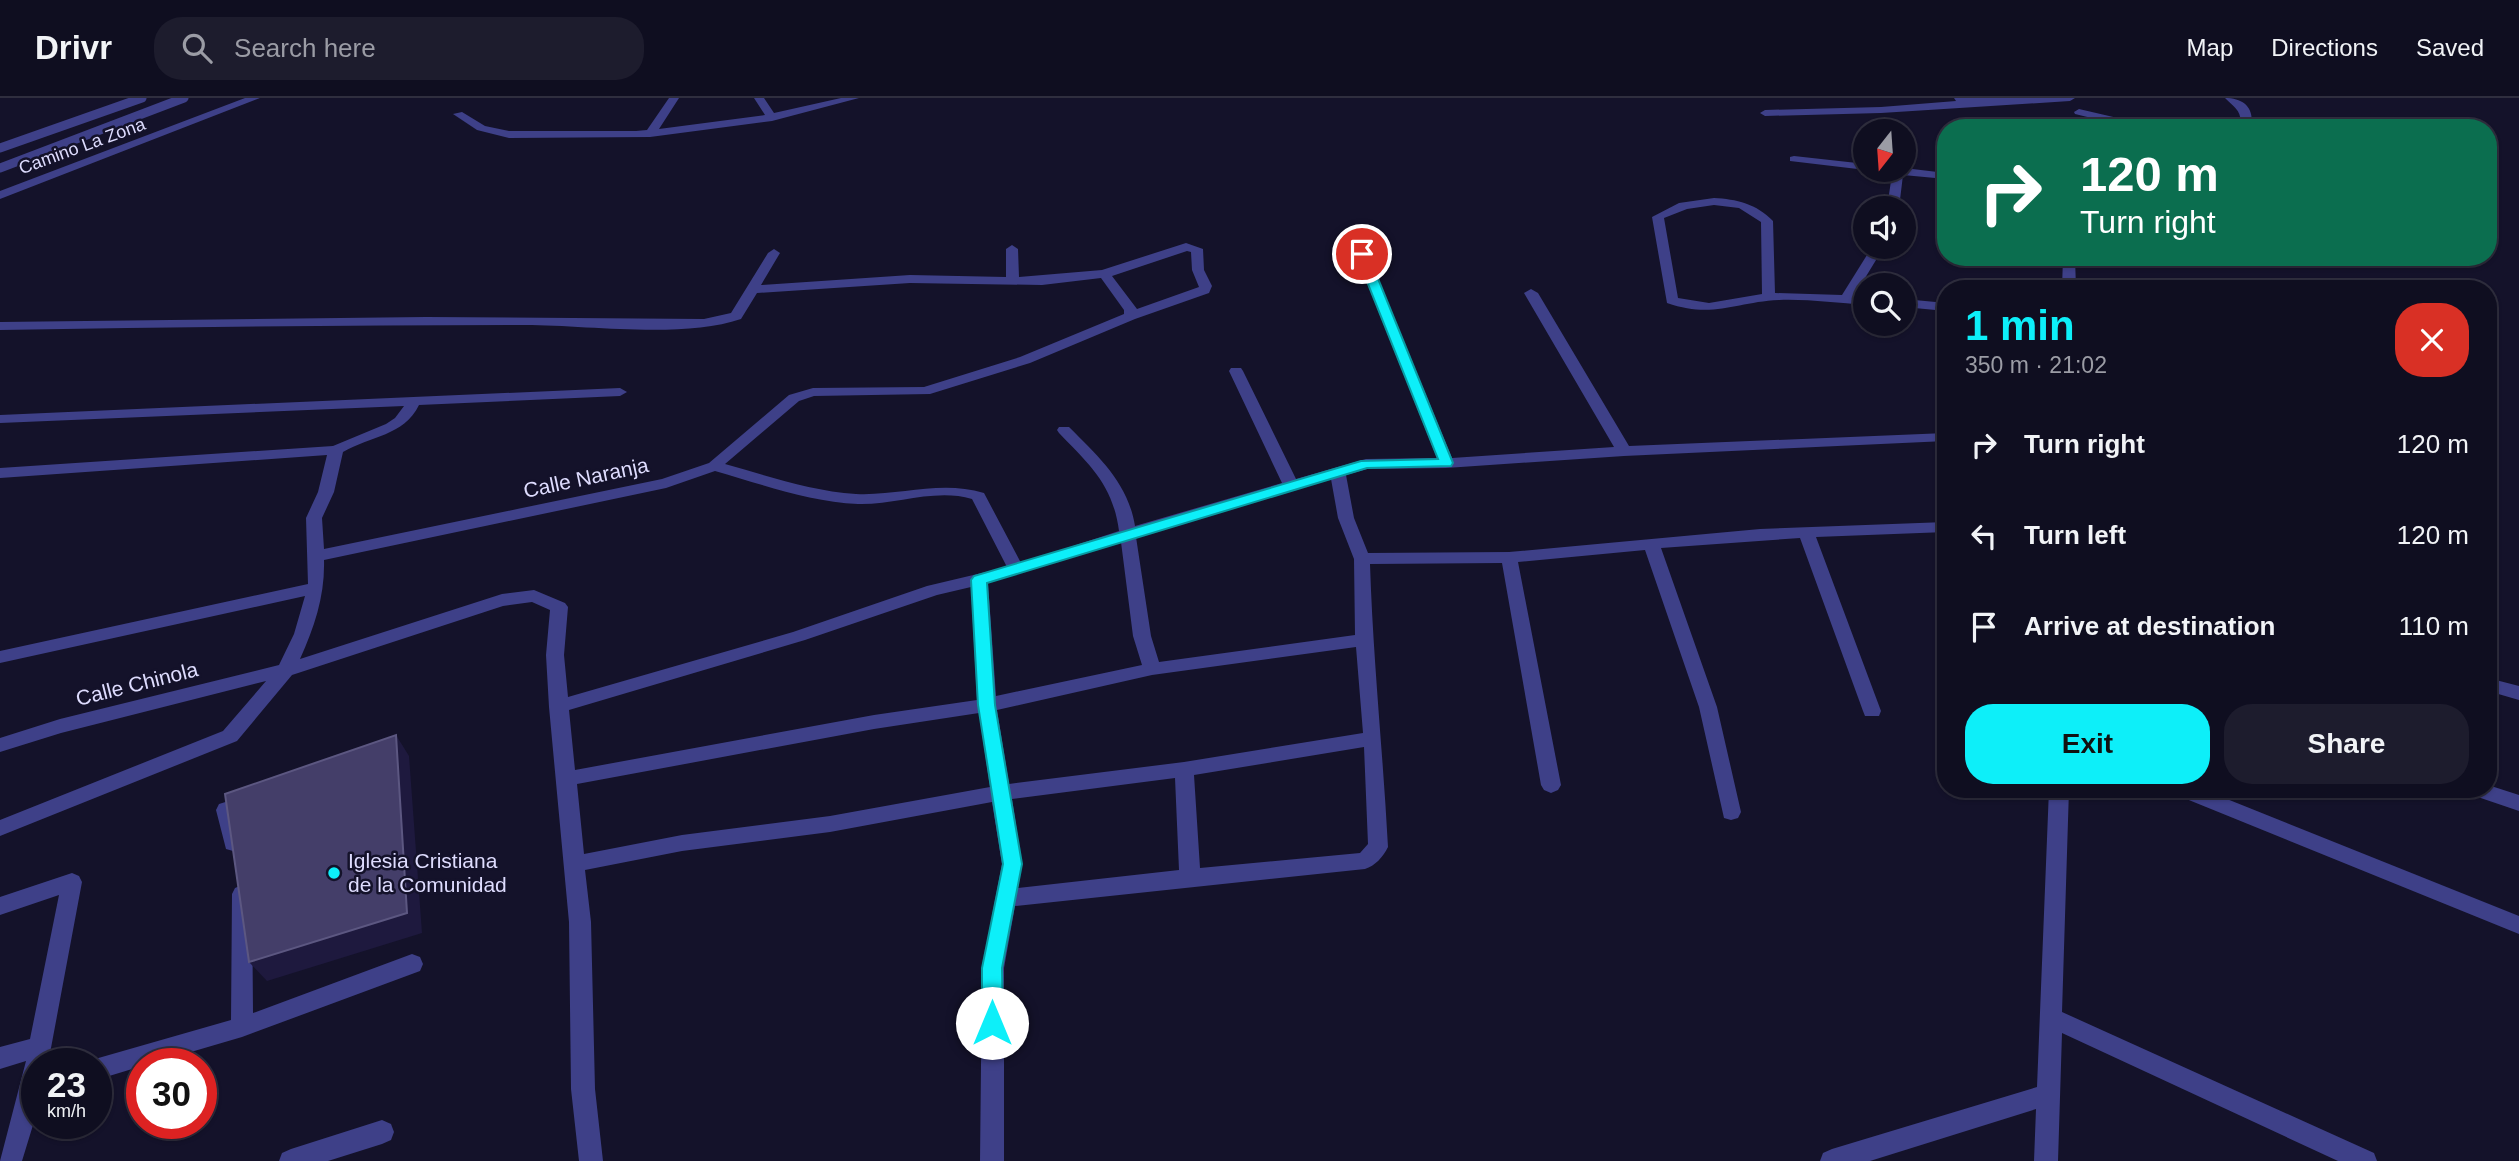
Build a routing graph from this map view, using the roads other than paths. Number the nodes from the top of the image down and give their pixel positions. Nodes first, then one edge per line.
1 (142, 98) edge
2 (184, 98) edge
3 (255, 98) edge
4 (674, 98) edge
5 (759, 98) edge
6 (854, 98) edge
7 (2070, 98) edge
8 (2079, 98) edge
9 (2230, 98) edge
10 (1963, 100) edge
11 (2078, 112) junction
12 (1765, 113) dead end
13 (458, 114) dead end
14 (772, 118) junction
15 (2078, 119) edge
16 (2109, 119) edge
17 (2247, 119) edge
18 (650, 134) junction
19 (0, 148) edge
20 (1794, 159) dead end
21 (1853, 166) edge
22 (0, 168) edge
23 (1916, 173) edge
24 (1937, 175) edge
25 (0, 195) edge
26 (1012, 249) dead end
27 (774, 253) dead end
28 (1362, 254) dead end
29 (1871, 259) edge
30 (1104, 274) junction
31 (1013, 282) junction
32 (753, 289) junction
33 (1531, 293) dead end
34 (1769, 297) junction
35 (1846, 299) junction
36 (1853, 300) edge
37 (1916, 304) edge
38 (1937, 306) edge
39 (1130, 316) junction
40 (0, 326) edge
41 (1237, 371) dead end
42 (620, 392) dead end
43 (414, 401) junction
44 (0, 419) edge
45 (1064, 430) dead end
46 (1937, 437) edge
47 (336, 450) junction
48 (1624, 451) junction
49 (1446, 463) junction
50 (714, 467) junction
51 (0, 473) edge
52 (1338, 473) junction
53 (1292, 487) junction
54 (1937, 527) edge
55 (1806, 533) junction
56 (1127, 534) junction
57 (1651, 544) junction
58 (316, 556) junction
59 (1509, 557) junction
60 (1362, 559) junction
61 (1017, 570) junction
62 (979, 580) junction
63 (316, 588) junction
64 (1364, 640) junction
65 (0, 657) edge
66 (1152, 669) junction
67 (286, 670) junction
68 (2497, 687) edge
69 (2519, 693) edge
70 (987, 705) junction
71 (558, 707) junction
72 (1872, 712) dead end
73 (1373, 738) junction
74 (0, 745) edge
75 (1184, 769) junction
76 (565, 779) junction
77 (1551, 785) dead end
78 (999, 793) junction
79 (2497, 796) edge
80 (266, 797) edge
81 (2059, 798) edge
82 (2203, 798) edge
83 (2519, 803) edge
84 (1731, 812) dead end
85 (0, 828) edge
86 (575, 863) junction
87 (1190, 877) junction
88 (1007, 898) junction
89 (0, 906) edge
90 (2519, 925) edge
91 (412, 964) dead end
92 (2052, 1018) junction
93 (242, 1027) junction
94 (40, 1047) joint
95 (0, 1058) edge
96 (112, 1064) edge
97 (2049, 1094) junction
98 (21, 1127) edge
99 (382, 1132) dead end
100 (10, 1161) edge
101 (291, 1161) edge
102 (591, 1161) edge
103 (992, 1161) edge
104 (1832, 1161) edge
105 (2046, 1161) edge
106 (2365, 1161) edge

1 - 19 lane
2 - 22 lane
3 - 25 street, Camino La Zona
4 - 18 street
5 - 14 street
6 - 14 street
7 - 10 street
8 - 11 street
9 - 17 street
10 - 12 street
11 - 15 street
11 - 16 street
13 - 18 street
14 - 18 street
20 - 21 street
23 - 24 street
26 - 31 street
27 - 32 street
28 - 49 street
29 - 35 street
30 - 31 street
30 - 39 street
30 - 39 street, Calle Naranja
31 - 32 street
32 - 40 street
33 - 48 street
34 - 34 street
34 - 35 street
35 - 36 street
37 - 38 street
39 - 50 street, Calle Naranja
41 - 53 street
42 - 43 street
43 - 44 street
43 - 47 street
45 - 56 street
46 - 48 street
47 - 51 street
47 - 58 street
48 - 49 street
49 - 52 street
50 - 58 street, Calle Naranja
50 - 61 street
52 - 53 street
52 - 60 street
53 - 56 street
54 - 55 street
55 - 57 street
55 - 72 street
56 - 61 street
56 - 66 street
57 - 59 street
57 - 84 street
58 - 63 street
59 - 60 street
59 - 77 street
60 - 64 street
61 - 62 street
62 - 70 street
62 - 71 street
63 - 65 street
63 - 67 street
64 - 66 street
64 - 73 street
66 - 70 street
67 - 71 street, Calle Chinola
67 - 74 street, Calle Chinola
67 - 85 street
68 - 69 street
70 - 76 street
70 - 78 street
71 - 76 street
73 - 75 street
73 - 87 street
75 - 78 street
75 - 87 street
76 - 86 street
78 - 86 street
78 - 88 street
79 - 83 street
80 - 93 street
81 - 92 street
82 - 90 street
86 - 102 street
87 - 88 street
88 - 103 street
89 - 94 street
91 - 93 street
92 - 97 street
92 - 106 street
93 - 96 street
94 - 95 street
97 - 104 street
97 - 105 street
98 - 100 street
99 - 101 street

